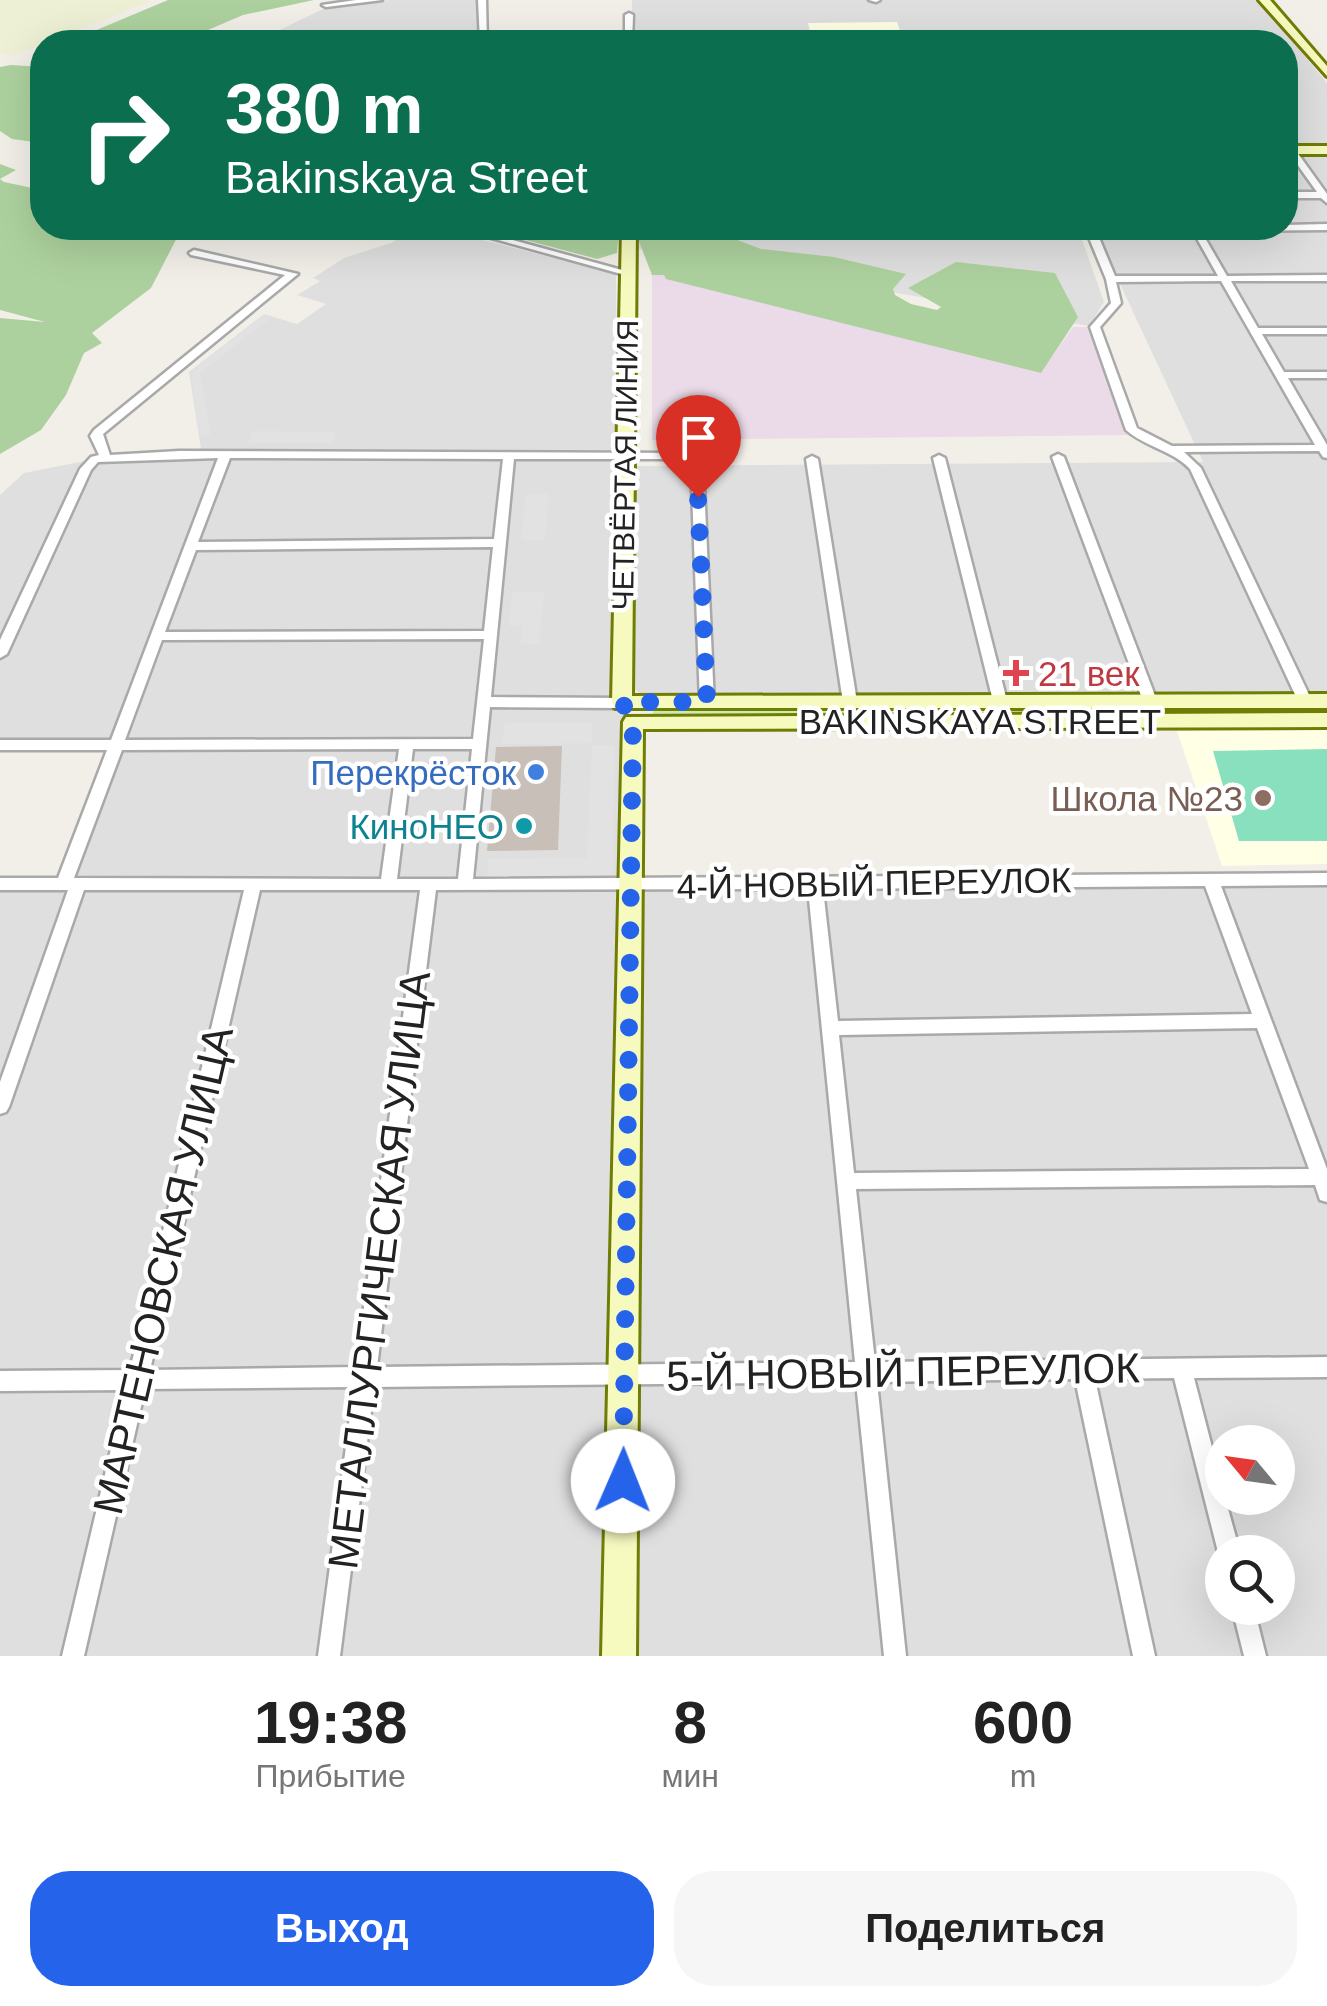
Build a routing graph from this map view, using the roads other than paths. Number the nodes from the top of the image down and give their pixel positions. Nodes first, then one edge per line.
1 (378, 0) edge
2 (482, 0) edge
3 (1264, 0) edge
4 (1280, 0) edge
5 (326, 6) dead end
6 (629, 14) dead end
7 (1283, 20) junction
8 (1300, 20) junction
9 (483, 30) edge
10 (630, 30) edge
11 (1291, 30) edge
12 (1298, 38) edge
13 (1327, 53) edge
14 (1327, 73) edge
15 (1298, 150) edge
16 (1327, 150) edge
17 (1298, 163) edge
18 (1298, 196) edge
19 (1325, 198) edge
20 (1298, 228) edge
21 (1327, 228) edge
22 (505, 240) edge
23 (629, 240) edge
24 (1095, 240) edge
25 (1202, 240) edge
26 (194, 253) dead end
27 (628, 273) junction
28 (1224, 278) junction
29 (1327, 278) edge
30 (1111, 279) junction
31 (1255, 331) junction
32 (1327, 331) edge
33 (1280, 375) junction
34 (1327, 375) edge
35 (1170, 449) junction
36 (1326, 451) edge
37 (225, 455) junction
38 (509, 455) junction
39 (625, 457) junction
40 (1058, 457) dead end
41 (100, 458) junction
42 (939, 458) dead end
43 (812, 459) dead end
44 (500, 543) junction
45 (190, 546) junction
46 (491, 635) junction
47 (157, 636) junction
48 (0, 654) edge
49 (1000, 701) junction
50 (1150, 701) junction
51 (1316, 701) edge
52 (484, 702) junction
53 (707, 702) junction
54 (850, 702) junction
55 (1074, 710) junction
56 (627, 712) junction
57 (1327, 720) edge
58 (407, 744) junction
59 (480, 744) junction
60 (0, 745) edge
61 (115, 745) junction
62 (1327, 879) edge
63 (1211, 880) junction
64 (0, 884) edge
65 (71, 884) junction
66 (254, 884) junction
67 (814, 884) junction
68 (388, 885) junction
69 (430, 885) junction
70 (464, 885) junction
71 (631, 885) junction
72 (1263, 1021) junction
73 (829, 1028) junction
74 (0, 1107) edge
75 (844, 1180) junction
76 (1324, 1186) edge
77 (1327, 1367) edge
78 (1181, 1368) junction
79 (1082, 1371) junction
80 (863, 1373) junction
81 (625, 1376) junction
82 (365, 1378) junction
83 (138, 1380) junction
84 (0, 1381) edge
85 (1224, 1535) edge
86 (1247, 1625) edge
87 (73, 1656) edge
88 (329, 1656) edge
89 (619, 1656) edge
90 (895, 1656) edge
91 (1144, 1656) edge
92 (1255, 1656) edge

1 - 5 street
2 - 9 street
3 - 7 street
4 - 8 street
6 - 10 street
7 - 8 street
7 - 11 street
8 - 13 street
12 - 14 street
15 - 16 street
17 - 19 street
18 - 19 street
20 - 21 street
22 - 27 street
23 - 27 street, ЧЕТВЁРТАЯ ЛИНИЯ
24 - 30 street
25 - 28 street
26 - 41 street
27 - 39 street, ЧЕТВЁРТАЯ ЛИНИЯ
28 - 29 street
28 - 30 street
28 - 31 street
30 - 35 street
31 - 32 street
31 - 33 street
33 - 34 street
33 - 36 street
35 - 36 street
35 - 51 street
37 - 38 street
37 - 41 street
37 - 45 street
38 - 39 street
38 - 44 street
39 - 53 street
39 - 56 street, ЧЕТВЁРТАЯ ЛИНИЯ
40 - 50 street
41 - 48 street
42 - 49 street
43 - 54 street
44 - 45 street
44 - 46 street
45 - 47 street
46 - 47 street
46 - 52 street
47 - 61 street
49 - 54 street, BAKINSKAYA STREET
49 - 55 street, BAKINSKAYA STREET
50 - 51 street, BAKINSKAYA STREET
50 - 55 street, BAKINSKAYA STREET
52 - 56 street, BAKINSKAYA STREET
52 - 59 street
53 - 54 street, BAKINSKAYA STREET
53 - 56 street, BAKINSKAYA STREET
55 - 56 street, BAKINSKAYA STREET
55 - 57 street, BAKINSKAYA STREET
56 - 71 street, ЧЕТВЁРТАЯ ЛИНИЯ
58 - 59 street
58 - 61 street
58 - 68 street
59 - 70 street
60 - 61 street
61 - 65 street
62 - 63 street, 4-Й НОВЫЙ ПЕРЕУЛОК
63 - 67 street, 4-Й НОВЫЙ ПЕРЕУЛОК
63 - 72 street
64 - 65 street, 4-Й НОВЫЙ ПЕРЕУЛОК
65 - 66 street, 4-Й НОВЫЙ ПЕРЕУЛОК
65 - 74 street
66 - 68 street, 4-Й НОВЫЙ ПЕРЕУЛОК
66 - 83 street, МАРТЕНОВСКАЯ УЛИЦА
67 - 71 street, 4-Й НОВЫЙ ПЕРЕУЛОК
67 - 73 street
68 - 69 street, 4-Й НОВЫЙ ПЕРЕУЛОК
69 - 70 street, 4-Й НОВЫЙ ПЕРЕУЛОК
69 - 82 street, МЕТАЛЛУРГИЧЕСКАЯ УЛИЦА
70 - 71 street, 4-Й НОВЫЙ ПЕРЕУЛОК
71 - 81 street, ЧЕТВЁРТАЯ ЛИНИЯ
72 - 73 street
72 - 76 street
73 - 75 street
75 - 76 street
75 - 80 street
77 - 78 street, 5-Й НОВЫЙ ПЕРЕУЛОК
78 - 79 street, 5-Й НОВЫЙ ПЕРЕУЛОК
78 - 85 street
79 - 80 street, 5-Й НОВЫЙ ПЕРЕУЛОК
79 - 91 street
80 - 81 street, 5-Й НОВЫЙ ПЕРЕУЛОК
80 - 90 street
81 - 82 street, 5-Й НОВЫЙ ПЕРЕУЛОК
81 - 89 street, ЧЕТВЁРТАЯ ЛИНИЯ
82 - 83 street, 5-Й НОВЫЙ ПЕРЕУЛОК
82 - 88 street, МЕТАЛЛУРГИЧЕСКАЯ УЛИЦА
83 - 84 street, 5-Й НОВЫЙ ПЕРЕУЛОК
83 - 87 street, МАРТЕНОВСКАЯ УЛИЦА
86 - 92 street

